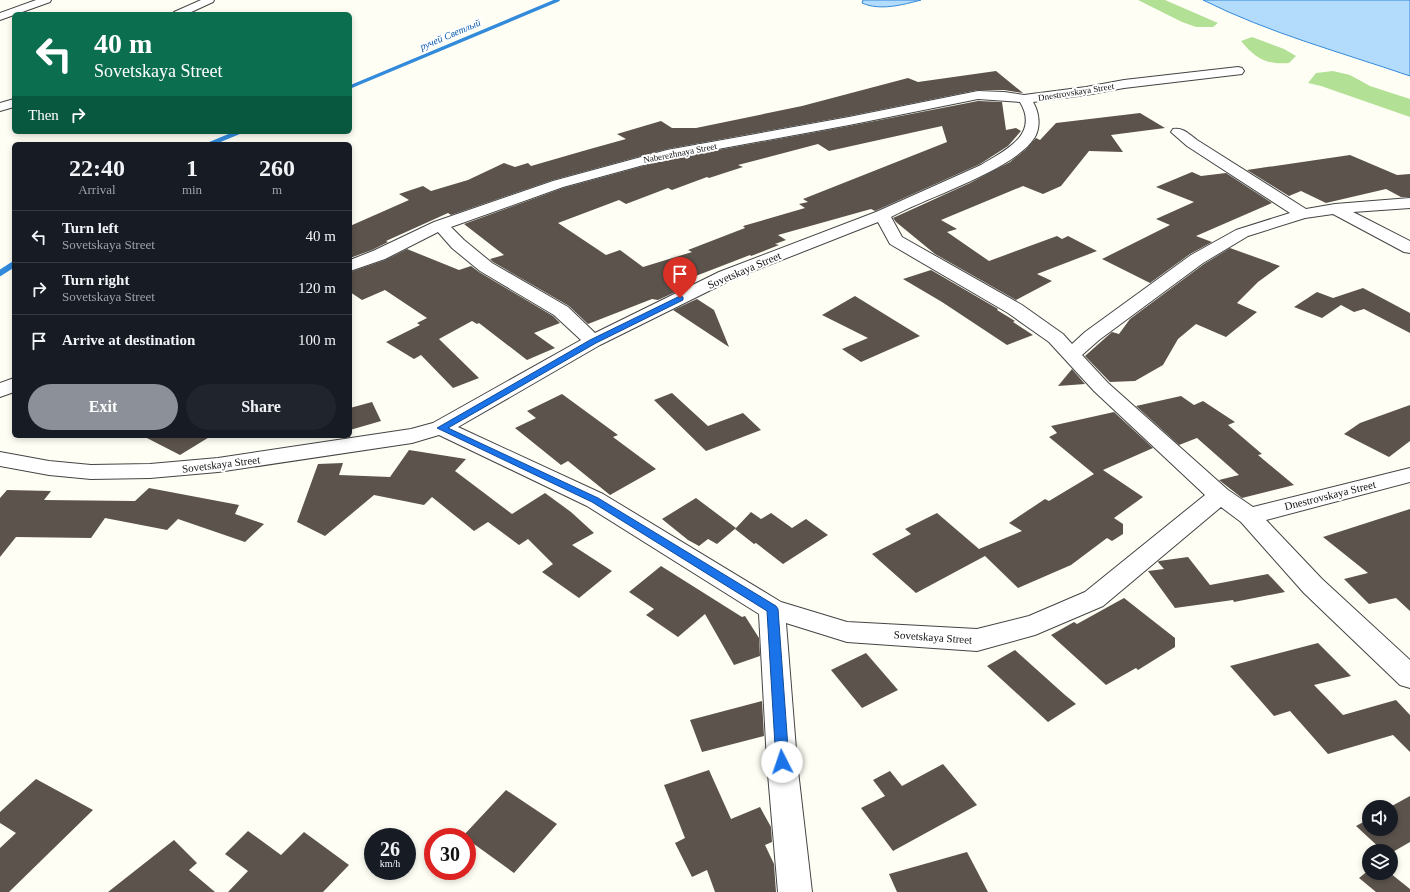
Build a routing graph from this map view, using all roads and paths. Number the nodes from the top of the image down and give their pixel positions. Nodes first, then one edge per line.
1 (46, 0) edge
2 (209, 0) edge
3 (14, 12) edge
4 (182, 12) edge
5 (12, 13) edge
6 (0, 17) edge
7 (1238, 71) dead end
8 (1024, 99) junction
9 (12, 104) edge
10 (0, 108) edge
11 (1178, 132) dead end
12 (1410, 203) edge
13 (1335, 209) junction
14 (1303, 214) junction
15 (882, 215) junction
16 (440, 226) junction
17 (840, 232) junction
18 (896, 240) junction
19 (1410, 248) edge
20 (352, 265) edge
21 (593, 342) junction
22 (1072, 354) junction
23 (12, 385) edge
24 (0, 391) edge
25 (442, 428) junction
26 (0, 459) edge
27 (1410, 475) edge
28 (1220, 495) junction
29 (1249, 516) junction
30 (772, 609) junction
31 (1410, 677) edge
32 (795, 892) edge

1 - 3 street
2 - 4 street
5 - 6 street
7 - 8 street, Dnestrovskaya Street
8 - 15 street, Dnestrovskaya Street
8 - 16 street, Naberezhnaya Street
9 - 10 street
11 - 14 street
12 - 13 street
13 - 14 street
13 - 19 street
14 - 22 street
15 - 17 street, Sovetskaya Street
15 - 18 street
16 - 20 street, Naberezhnaya Street
16 - 21 street
17 - 18 street
17 - 21 street, Sovetskaya Street
18 - 22 street
21 - 25 street, Sovetskaya Street
22 - 28 street
23 - 24 street
25 - 26 street, Sovetskaya Street
25 - 30 street, Sovetskaya Street
27 - 29 street, Dnestrovskaya Street
28 - 29 street
28 - 30 street, Sovetskaya Street
29 - 31 street
30 - 32 street

